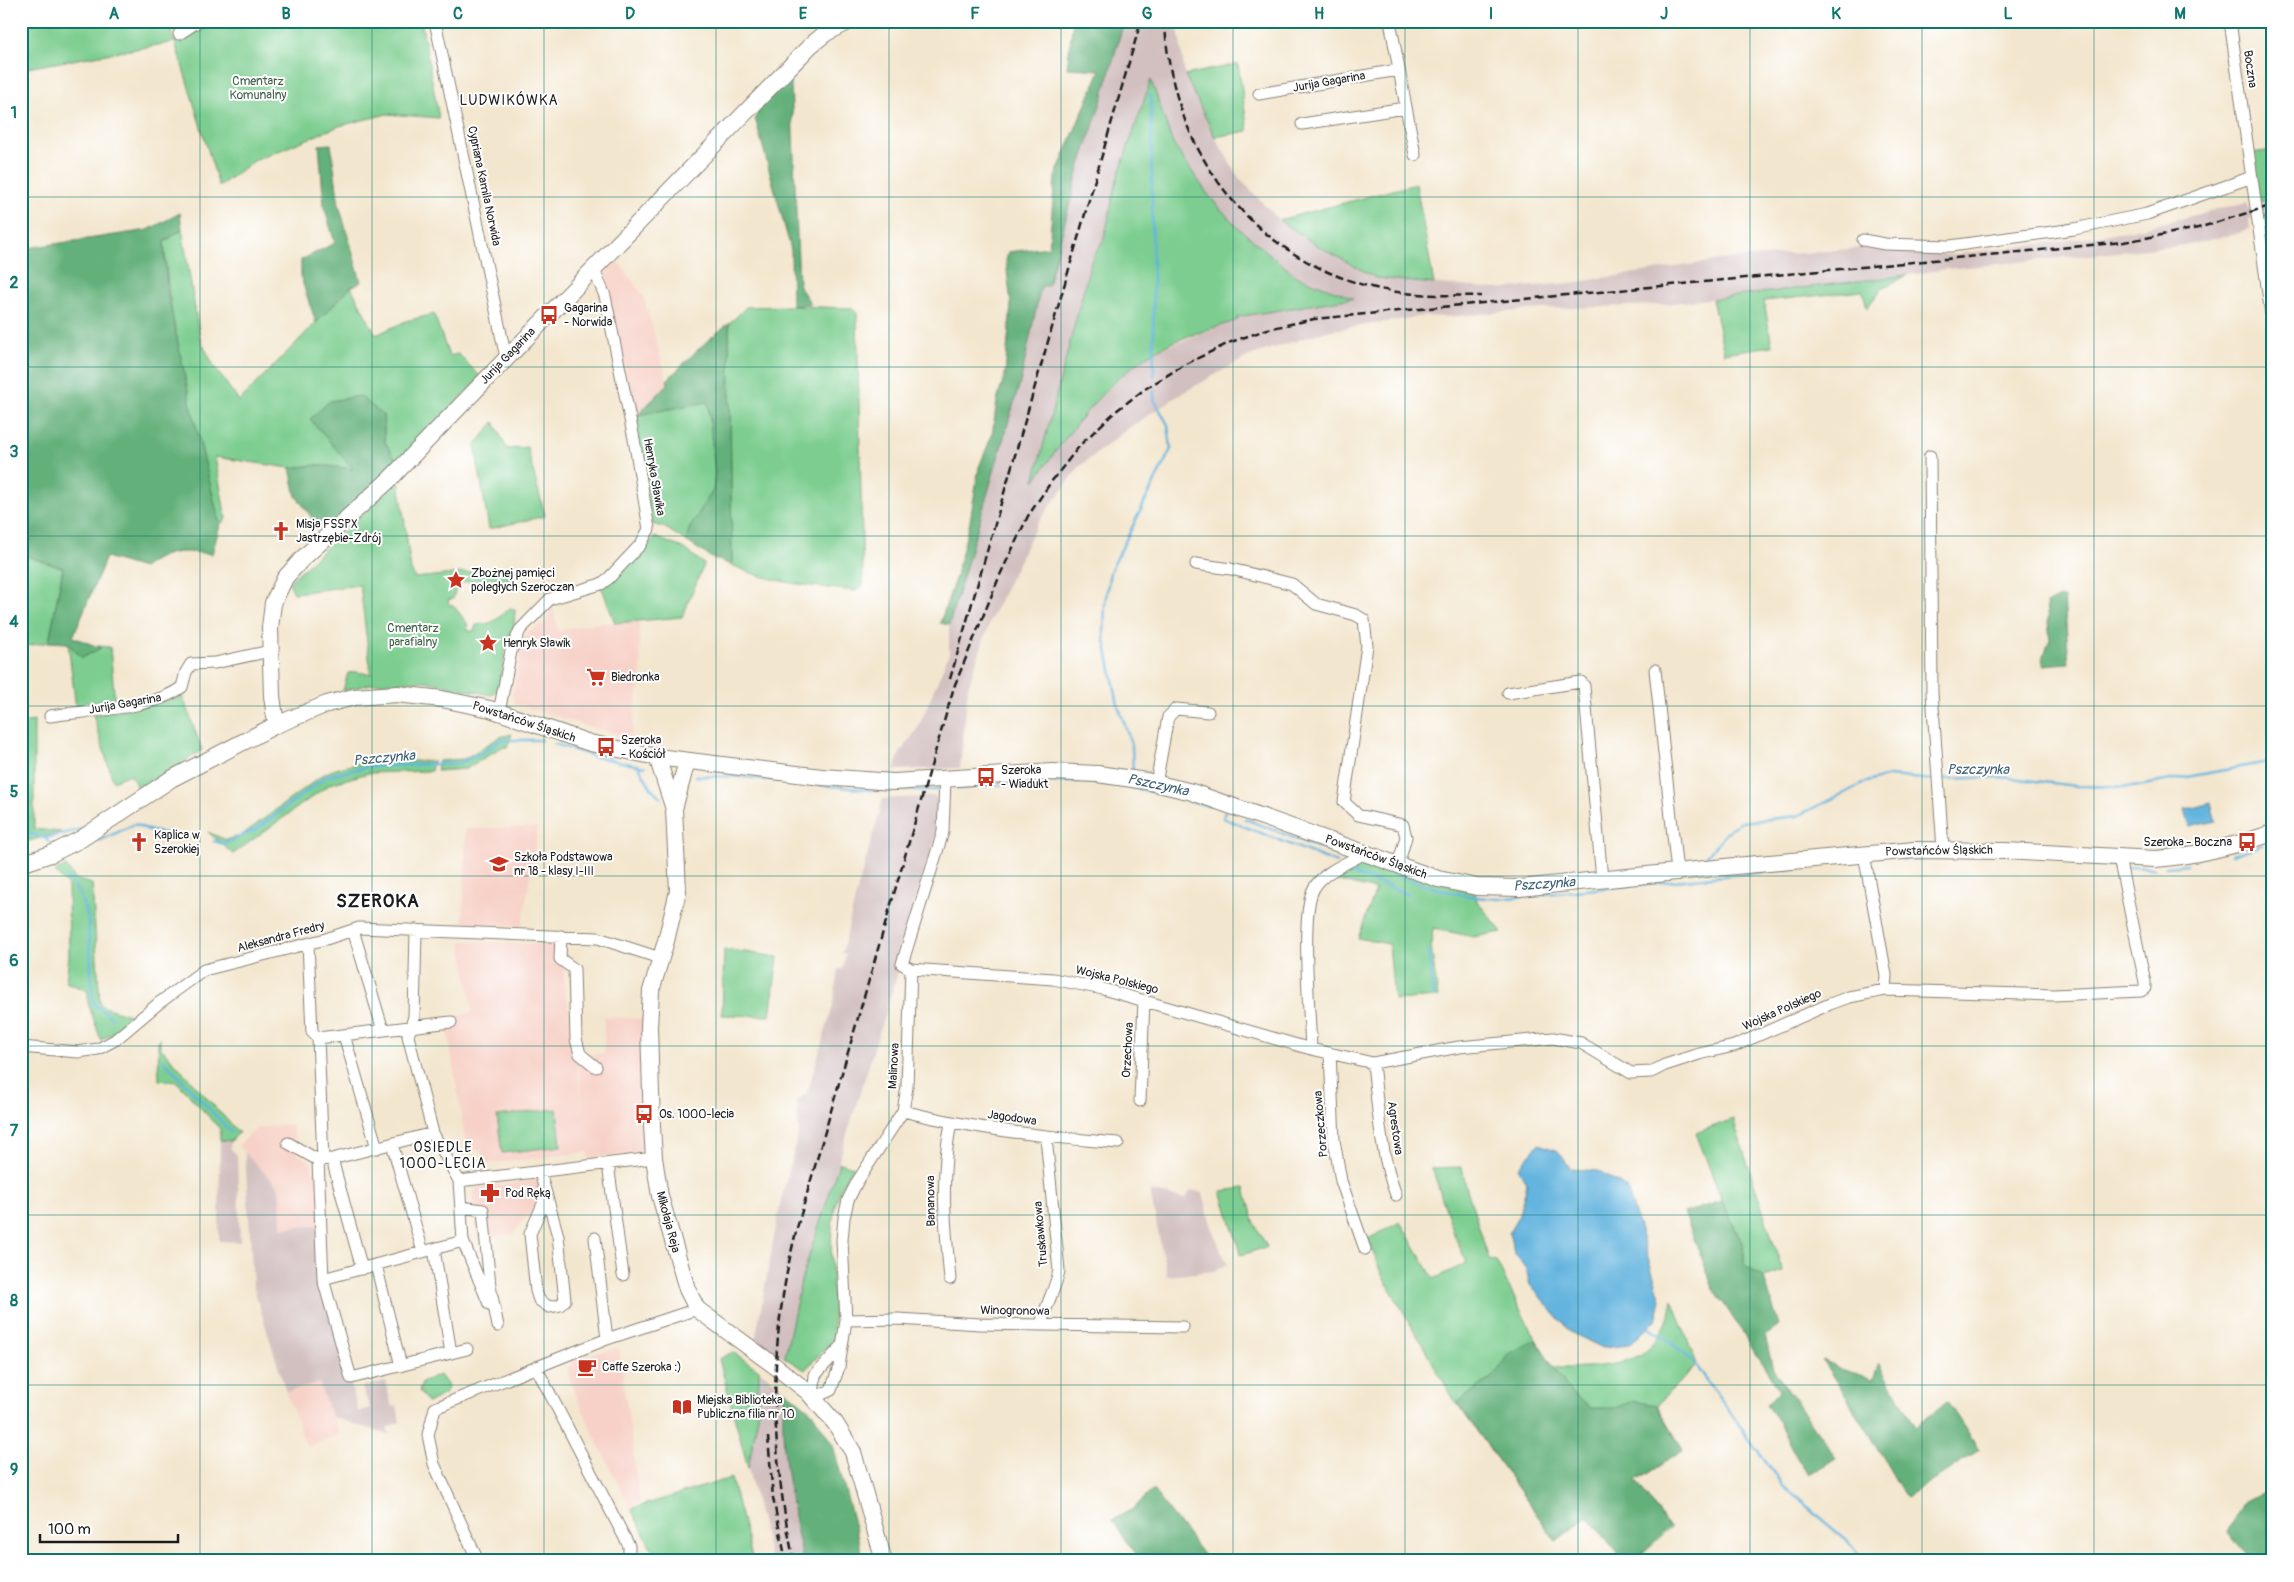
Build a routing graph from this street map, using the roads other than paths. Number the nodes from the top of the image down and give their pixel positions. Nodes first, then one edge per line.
1 (199, 21) edge
2 (435, 21) edge
3 (850, 21) edge
4 (1390, 21) edge
5 (2230, 21) edge
6 (179, 34) dead end
7 (1398, 70) junction
8 (1259, 94) dead end
9 (1405, 108) junction
10 (1302, 124) dead end
11 (1415, 155) dead end
12 (2252, 177) junction
13 (1863, 240) dead end
14 (594, 270) junction
15 (2273, 329) edge
16 (506, 358) junction
17 (1930, 456) dead end
18 (1196, 564) dead end
19 (270, 651) junction
20 (1655, 670) dead end
21 (1508, 693) dead end
22 (499, 712) junction
23 (1208, 712) dead end
24 (50, 716) dead end
25 (276, 725) junction
26 (657, 758) junction
27 (687, 761) junction
28 (946, 780) junction
29 (1156, 784) junction
30 (674, 809) junction
31 (2273, 833) edge
32 (1943, 850) junction
33 (1365, 853) junction
34 (1864, 854) junction
35 (2119, 858) junction
36 (21, 864) edge
37 (1398, 865) junction
38 (1676, 872) junction
39 (1602, 879) junction
40 (353, 930) junction
41 (416, 930) junction
42 (561, 936) junction
43 (308, 944) junction
44 (660, 958) junction
45 (911, 969) junction
46 (1884, 990) junction
47 (1144, 1000) junction
48 (450, 1022) dead end
49 (412, 1027) junction
50 (383, 1030) junction
51 (344, 1035) junction
52 (318, 1038) junction
53 (21, 1047) edge
54 (1311, 1048) junction
55 (1330, 1053) junction
56 (1373, 1063) junction
57 (596, 1066) dead end
58 (1140, 1101) dead end
59 (903, 1111) junction
60 (951, 1124) junction
61 (433, 1133) junction
62 (1046, 1137) junction
63 (288, 1143) dead end
64 (1118, 1143) dead end
65 (392, 1144) junction
66 (377, 1148) junction
67 (654, 1158) junction
68 (324, 1160) junction
69 (608, 1164) junction
70 (540, 1172) junction
71 (459, 1181) junction
72 (1396, 1196) dead end
73 (546, 1197) junction
74 (461, 1207) junction
75 (595, 1238) dead end
76 (463, 1241) junction
77 (1365, 1249) dead end
78 (429, 1251) junction
79 (376, 1265) junction
80 (362, 1269) junction
81 (623, 1275) dead end
82 (323, 1279) junction
83 (950, 1279) dead end
84 (697, 1309) junction
85 (846, 1320) junction
86 (1041, 1325) junction
87 (1183, 1328) dead end
88 (607, 1340) junction
89 (841, 1347) junction
90 (467, 1349) dead end
91 (451, 1353) junction
92 (401, 1366) junction
93 (536, 1367) junction
94 (814, 1374) junction
95 (793, 1379) junction
96 (831, 1390) junction
97 (813, 1398) junction
98 (835, 1423) junction
99 (478, 1561) edge
100 (629, 1561) edge
101 (884, 1561) edge

1 - 6 street
2 - 16 street, Cypriana Kamila Norwida
3 - 14 street, Jurija Gagarina
4 - 7 street
5 - 12 street, Boczna
7 - 8 street, Jurija Gagarina
7 - 9 street
9 - 10 street
9 - 11 street
12 - 13 street
12 - 15 street, Boczna
14 - 16 street, Jurija Gagarina
14 - 22 street, Henryka Sławika
16 - 19 street, Jurija Gagarina
17 - 32 street
18 - 37 street
19 - 24 street, Jurija Gagarina
19 - 25 street, Jurija Gagarina
20 - 38 street
21 - 39 street
22 - 25 street, Powstańców Śląskich
22 - 26 street, Powstańców Śląskich
23 - 29 street
25 - 36 street, Powstańców Śląskich
26 - 27 street, Powstańców Śląskich
26 - 30 street, Mikołaja Reja
27 - 28 street, Powstańców Śląskich
27 - 30 street, Mikołaja Reja
28 - 29 street, Powstańców Śląskich
28 - 45 street, Malinowa
29 - 33 street, Powstańców Śląskich
30 - 44 street, Mikołaja Reja
31 - 35 street, Powstańców Śląskich
32 - 34 street, Powstańców Śląskich
32 - 35 street, Powstańców Śląskich
33 - 37 street, Powstańców Śląskich
33 - 54 street
34 - 38 street, Powstańców Śląskich
34 - 46 street
35 - 46 street, Wojska Polskiego
37 - 39 street, Powstańców Śląskich
38 - 39 street, Powstańców Śląskich
40 - 41 street, Aleksandra Fredry
40 - 43 street, Aleksandra Fredry
40 - 50 street
41 - 42 street, Aleksandra Fredry
41 - 49 street
42 - 44 street, Aleksandra Fredry
42 - 57 street
43 - 52 street
43 - 53 street, Aleksandra Fredry
44 - 67 street, Mikołaja Reja
45 - 47 street, Wojska Polskiego
45 - 59 street, Malinowa
46 - 56 street, Wojska Polskiego
47 - 54 street, Wojska Polskiego
47 - 58 street, Orzechowa
48 - 49 street
49 - 50 street
49 - 61 street
50 - 51 street
51 - 52 street
51 - 66 street
52 - 68 street
54 - 55 street, Wojska Polskiego
55 - 56 street, Wojska Polskiego
55 - 77 street, Porzeczkowa
56 - 72 street, Agrestowa
59 - 60 street, Jagodowa
59 - 85 street, Malinowa
60 - 62 street, Jagodowa
60 - 83 street, Bananowa
61 - 65 street
61 - 71 street
62 - 64 street, Jagodowa
62 - 86 street, Truskawkowa
63 - 68 street
65 - 66 street
65 - 78 street
66 - 68 street
67 - 69 street
67 - 84 street, Mikołaja Reja
68 - 80 street
68 - 82 street
69 - 70 street
69 - 81 street
70 - 71 street
70 - 73 street
71 - 74 street
73 - 73 street
74 - 76 street
74 - 76 street
75 - 88 street
76 - 78 street
78 - 79 street
78 - 91 street
79 - 80 street
79 - 92 street
80 - 82 street
82 - 92 street
84 - 88 street
84 - 95 street, Mikołaja Reja
85 - 86 street, Winogronowa
85 - 89 street, Malinowa
86 - 87 street, Winogronowa
88 - 93 street
89 - 94 street
89 - 96 street, Malinowa
90 - 91 street
91 - 92 street
93 - 99 street
93 - 100 street
94 - 95 street
94 - 97 street
95 - 97 street, Mikołaja Reja
96 - 97 street
96 - 98 street
97 - 98 street, Mikołaja Reja
98 - 101 street, Mikołaja Reja

